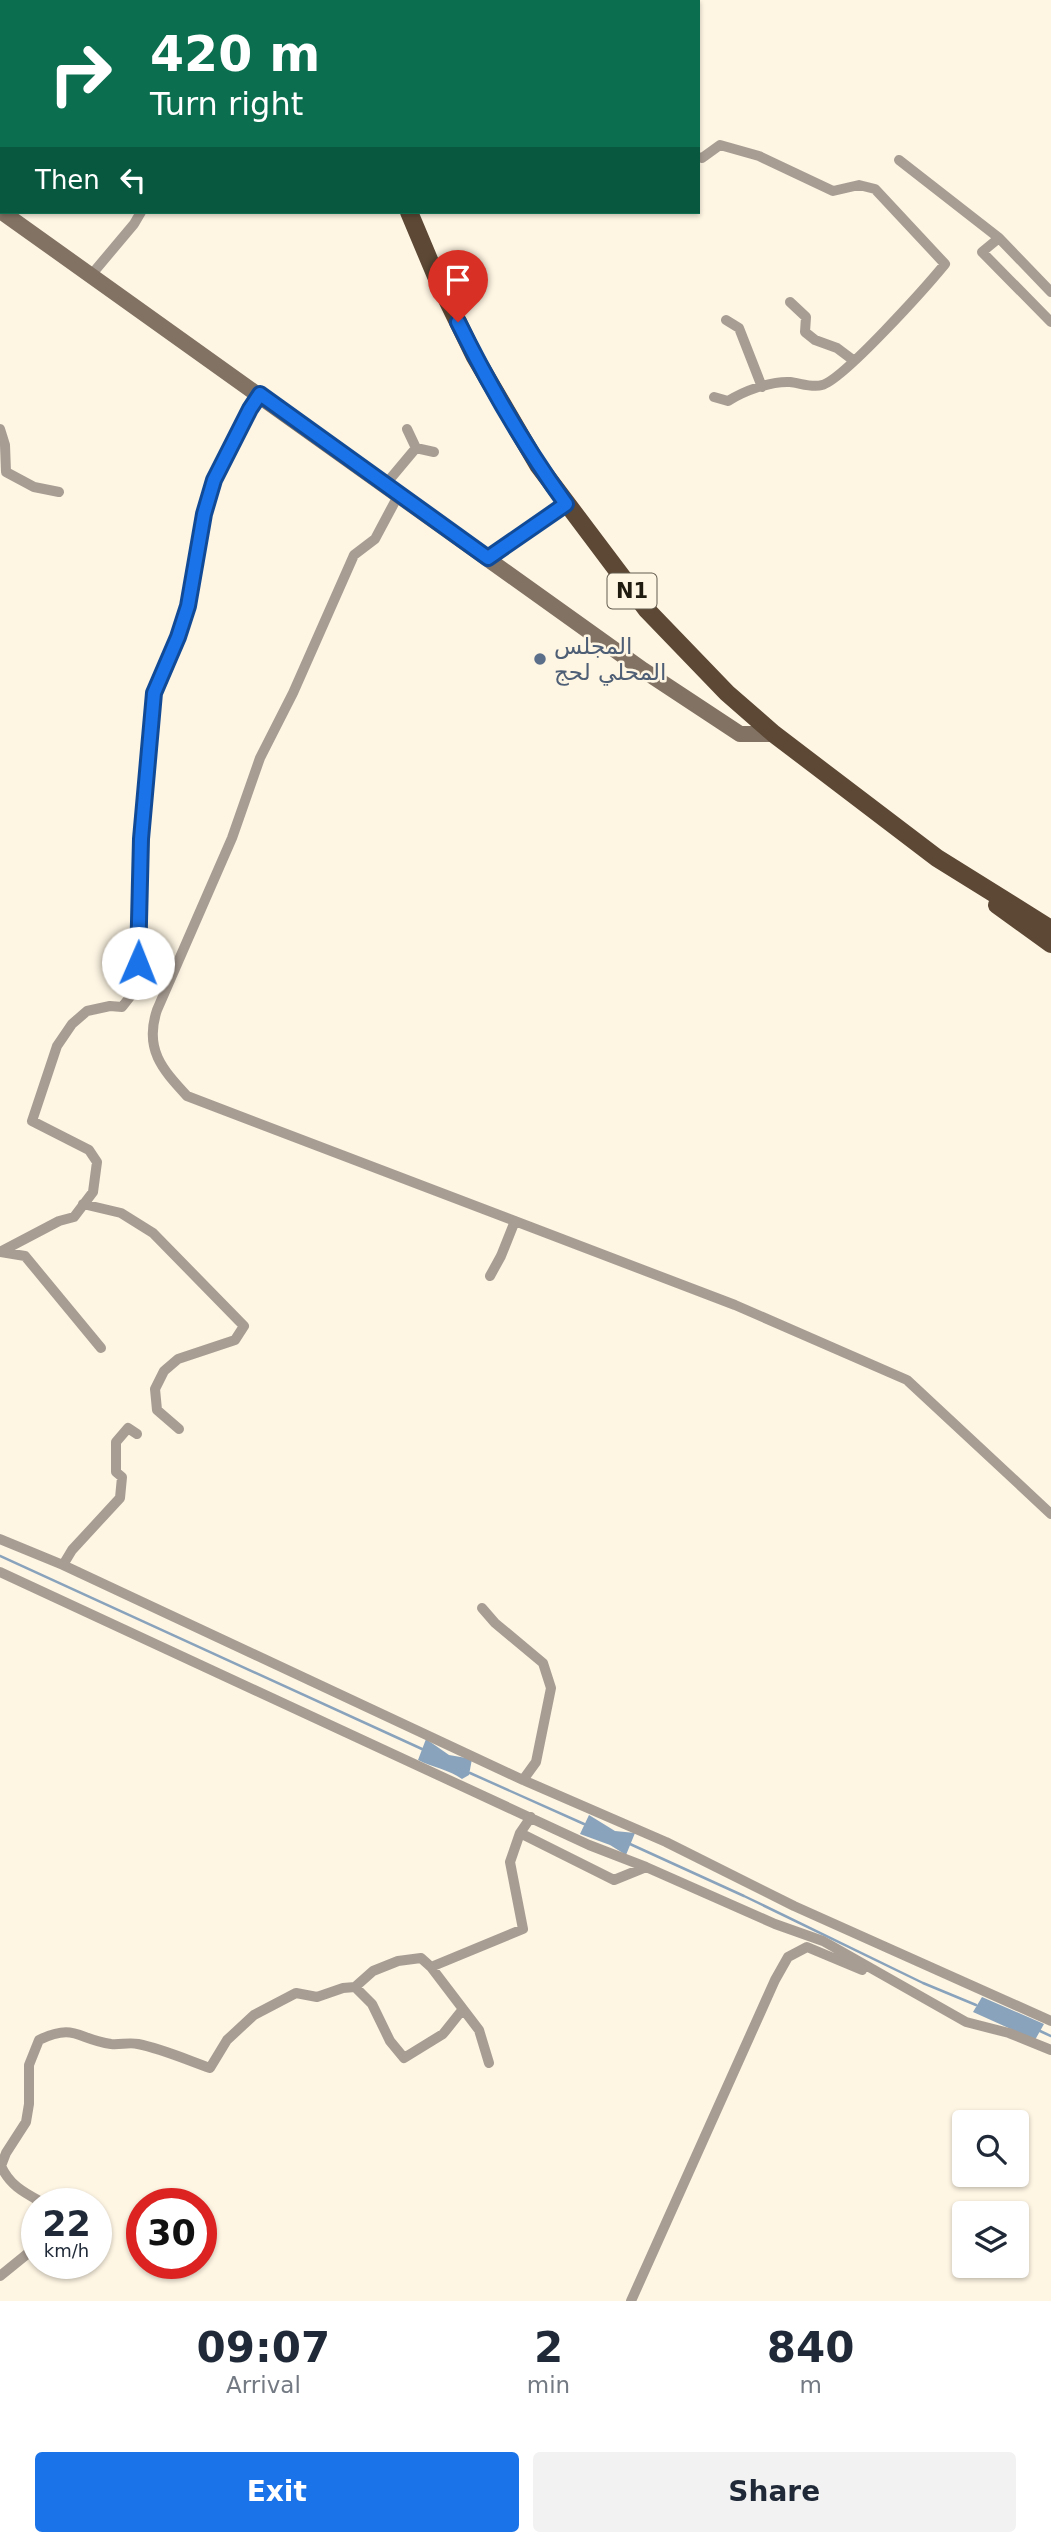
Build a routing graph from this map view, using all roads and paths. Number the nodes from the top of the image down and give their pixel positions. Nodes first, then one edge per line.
1 (700, 158) edge
2 (899, 160) dead end
3 (5, 214) edge
4 (140, 214) edge
5 (410, 214) edge
6 (999, 238) junction
7 (92, 274) junction
8 (1051, 292) edge
9 (790, 302) dead end
10 (726, 320) dead end
11 (1051, 323) edge
12 (853, 360) junction
13 (762, 387) junction
14 (260, 394) junction
15 (714, 397) dead end
16 (0, 429) edge
17 (407, 429) dead end
18 (416, 448) junction
19 (434, 452) dead end
20 (392, 489) junction
21 (60, 492) dead end
22 (566, 504) junction
23 (488, 558) junction
24 (774, 734) junction
25 (965, 878) junction
26 (1051, 929) edge
27 (1051, 944) edge
28 (83, 1204) junction
29 (515, 1221) junction
30 (0, 1252) edge
31 (490, 1276) dead end
32 (101, 1348) dead end
33 (179, 1429) dead end
34 (137, 1434) dead end
35 (1051, 1514) edge
36 (0, 1539) edge
37 (63, 1565) junction
38 (0, 1572) edge
39 (482, 1608) dead end
40 (523, 1780) junction
41 (531, 1817) junction
42 (520, 1833) junction
43 (646, 1867) junction
44 (806, 1935) junction
45 (807, 1947) junction
46 (431, 1967) junction
47 (876, 1973) junction
48 (355, 1987) junction
49 (463, 2009) junction
50 (1051, 2021) edge
51 (1051, 2050) edge
52 (489, 2063) dead end
53 (21, 2191) edge
54 (21, 2259) edge
55 (0, 2276) edge
56 (631, 2301) edge

1 - 12 street
2 - 6 street
3 - 7 main road
4 - 7 street
5 - 22 highway, N1
6 - 8 street
6 - 11 street
7 - 14 main road
9 - 12 street
10 - 13 street
12 - 13 street
13 - 15 street
14 - 20 main road
14 - 28 street
16 - 21 street
17 - 18 street
18 - 19 street
18 - 20 street
20 - 23 main road
20 - 29 street
22 - 23 main road
22 - 24 highway, N1
23 - 24 main road
24 - 25 highway, N1
25 - 26 highway, N1
25 - 27 highway, N1
28 - 30 street
28 - 33 street
29 - 31 street
29 - 35 street
30 - 32 street
34 - 37 street
36 - 37 street
37 - 40 street
38 - 41 street
39 - 40 street
40 - 50 street
41 - 42 street
41 - 43 street
42 - 43 street
42 - 46 street
43 - 44 street
44 - 45 street
44 - 47 street
45 - 47 street
45 - 56 street
46 - 48 street
46 - 49 street
47 - 51 street
48 - 49 street
48 - 53 street
49 - 52 street
54 - 55 street

